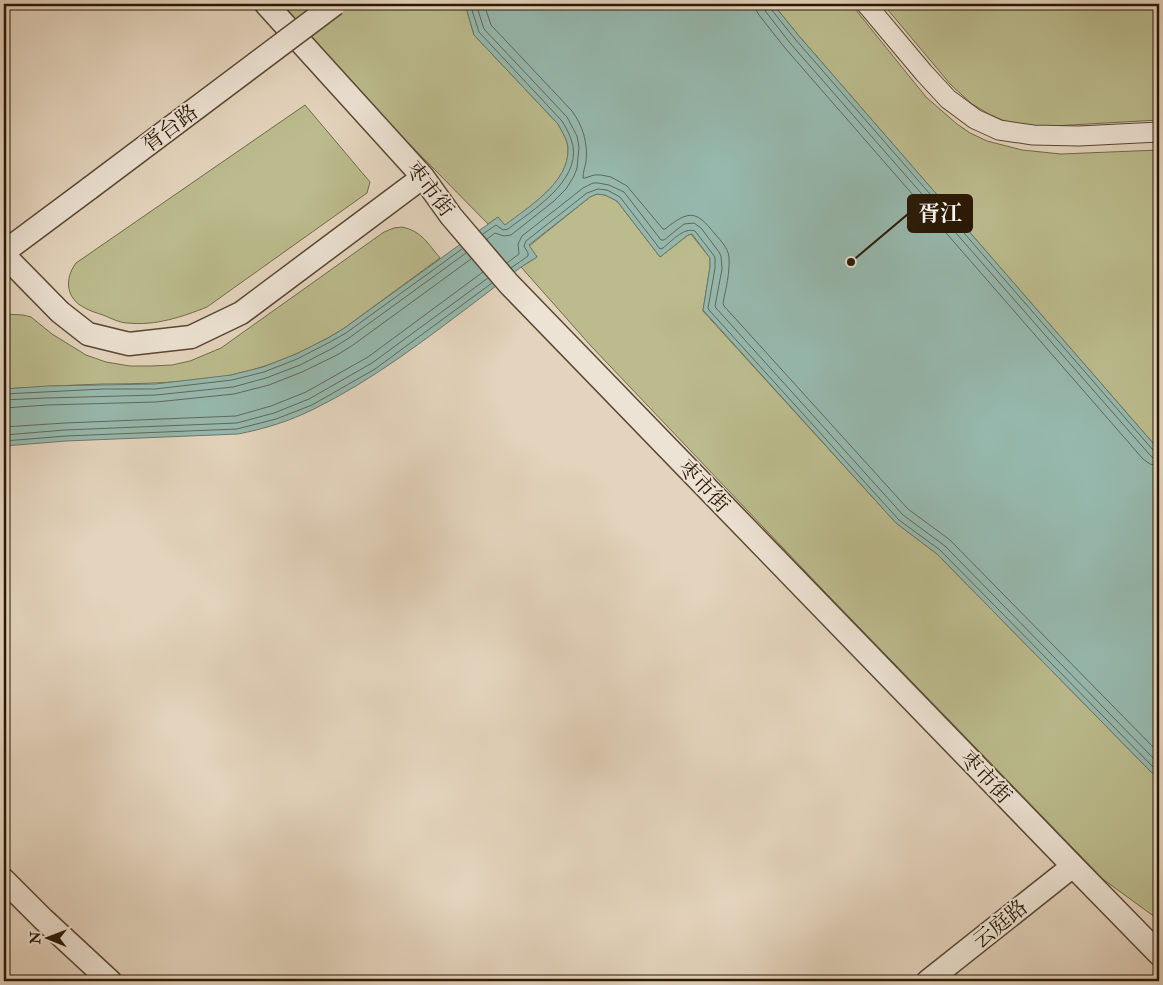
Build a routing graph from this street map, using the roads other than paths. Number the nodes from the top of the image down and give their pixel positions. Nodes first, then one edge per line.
1 (266, 4) edge
2 (335, 4) edge
3 (866, 4) edge
4 (1159, 132) edge
5 (423, 177) junction
6 (4, 254) edge
7 (1073, 866) junction
8 (4, 880) edge
9 (1159, 954) edge
10 (110, 981) edge
11 (928, 981) edge

1 - 5 street, 枣市街
2 - 6 street, 胥台路, bridge
3 - 4 street
5 - 6 street
5 - 7 street, 枣市街
7 - 9 street, 枣市街
7 - 11 street, 云庭路
8 - 10 street

